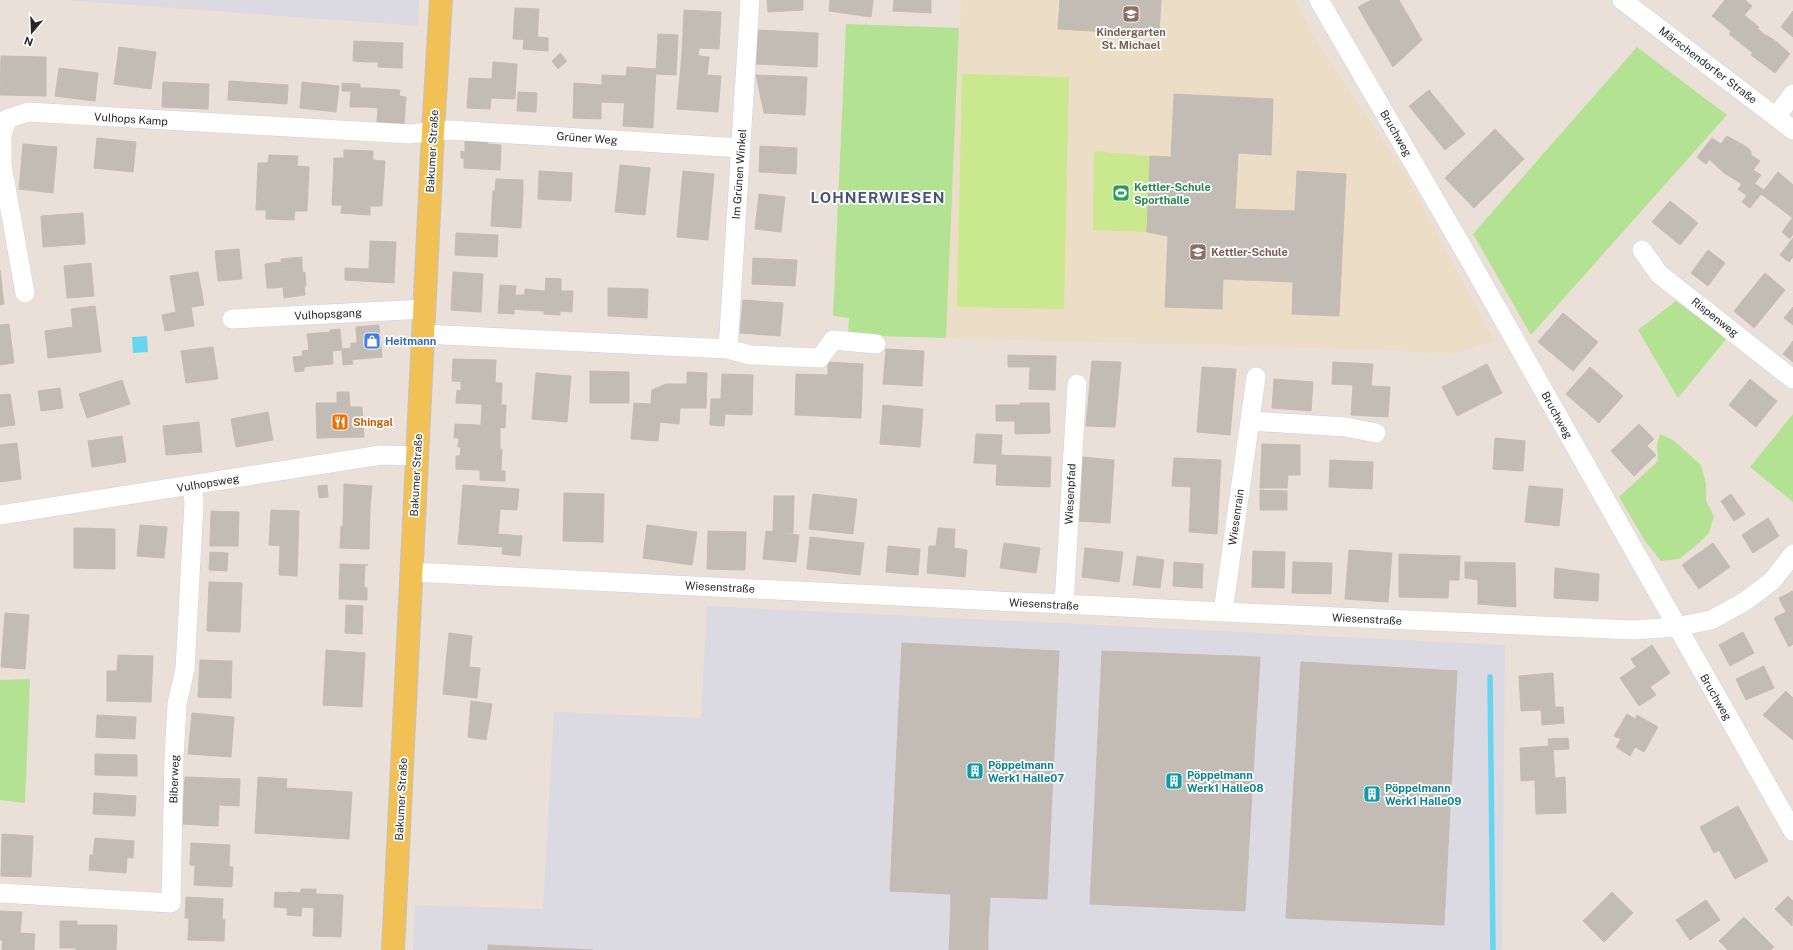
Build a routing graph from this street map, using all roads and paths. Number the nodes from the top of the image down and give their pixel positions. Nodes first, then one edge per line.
1 (441, 0) edge
2 (750, 0) edge
3 (1319, 0) edge
4 (1622, 0) edge
5 (1793, 94) edge
6 (1776, 117) junction
7 (1793, 130) edge
8 (433, 132) junction
9 (741, 148) junction
10 (1642, 250) dead end
11 (25, 293) dead end
12 (425, 309) junction
13 (232, 319) dead end
14 (424, 334) junction
15 (876, 344) dead end
16 (728, 349) junction
17 (1256, 377) dead end
18 (1793, 379) edge
19 (1077, 384) dead end
20 (1250, 421) junction
21 (1376, 433) dead end
22 (416, 456) junction
23 (192, 485) junction
24 (0, 515) edge
25 (1793, 554) edge
26 (411, 572) junction
27 (1064, 605) junction
28 (1223, 612) junction
29 (1676, 627) junction
30 (1793, 831) edge
31 (0, 893) edge
32 (393, 950) edge

1 - 8 main road, Bakumer Straße
2 - 9 street, Im Grünen Winkel
3 - 29 street, Bruchweg
4 - 6 street, Märschendorfer Straße
5 - 6 street
6 - 7 street, Märschendorfer Straße
8 - 9 street, Grüner Weg
8 - 11 street, Vulhops Kamp
8 - 12 main road, Bakumer Straße
9 - 16 street, Im Grünen Winkel
10 - 18 street, Rispenweg
12 - 13 street, Vulhopsgang
12 - 14 main road, Bakumer Straße
14 - 16 street
14 - 22 main road, Bakumer Straße
15 - 16 street
17 - 20 street, Wiesenrain
19 - 27 street, Wiesenpfad
20 - 21 street
20 - 28 street, Wiesenrain
22 - 23 street, Vulhopsweg
22 - 26 main road, Bakumer Straße
23 - 24 street, Vulhopsweg
23 - 31 street, Biberweg
25 - 29 street, Wiesenstraße
26 - 27 street, Wiesenstraße
26 - 32 main road, Bakumer Straße
27 - 28 street, Wiesenstraße
28 - 29 street, Wiesenstraße
29 - 30 street, Bruchweg

